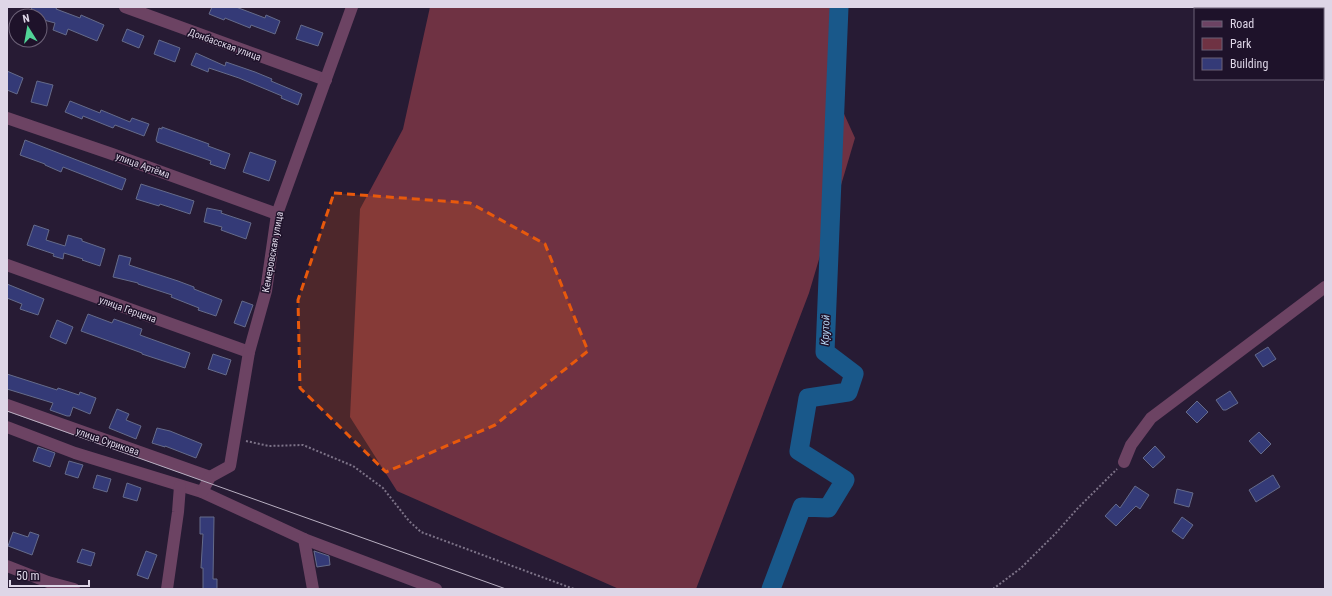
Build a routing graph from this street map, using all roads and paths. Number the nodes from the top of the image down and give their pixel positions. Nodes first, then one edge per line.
1 (125, 7) edge
2 (352, 7) edge
3 (326, 80) junction
4 (7, 118) edge
5 (277, 214) junction
6 (7, 265) edge
7 (1325, 287) edge
8 (250, 352) junction
9 (7, 406) edge
10 (7, 427) edge
11 (235, 438) junction
12 (1124, 462) joint
13 (210, 477) junction
14 (180, 486) junction
15 (202, 492) junction
16 (304, 539) junction
17 (7, 566) edge
18 (47, 586) edge
19 (74, 589) edge
20 (167, 589) edge
21 (313, 589) edge
22 (436, 589) edge
23 (574, 589) edge
24 (993, 589) edge

1 - 3 street, Донбасская улица
2 - 3 street, Кемеровская улица
3 - 5 street, Кемеровская улица
4 - 5 street, улица Артёма
5 - 8 street, Кемеровская улица
6 - 8 street, улица Герцена
7 - 12 street
8 - 11 street, Кемеровская улица
9 - 13 street, улица Сурикова
10 - 14 street, улица Сурикова
11 - 13 street, Кемеровская улица
11 - 23 path
12 - 24 path
13 - 15 street
14 - 15 street, улица Сурикова
14 - 20 street
15 - 16 street, улица Сурикова
16 - 21 street
16 - 22 street, улица Сурикова
17 - 18 street
18 - 19 street

